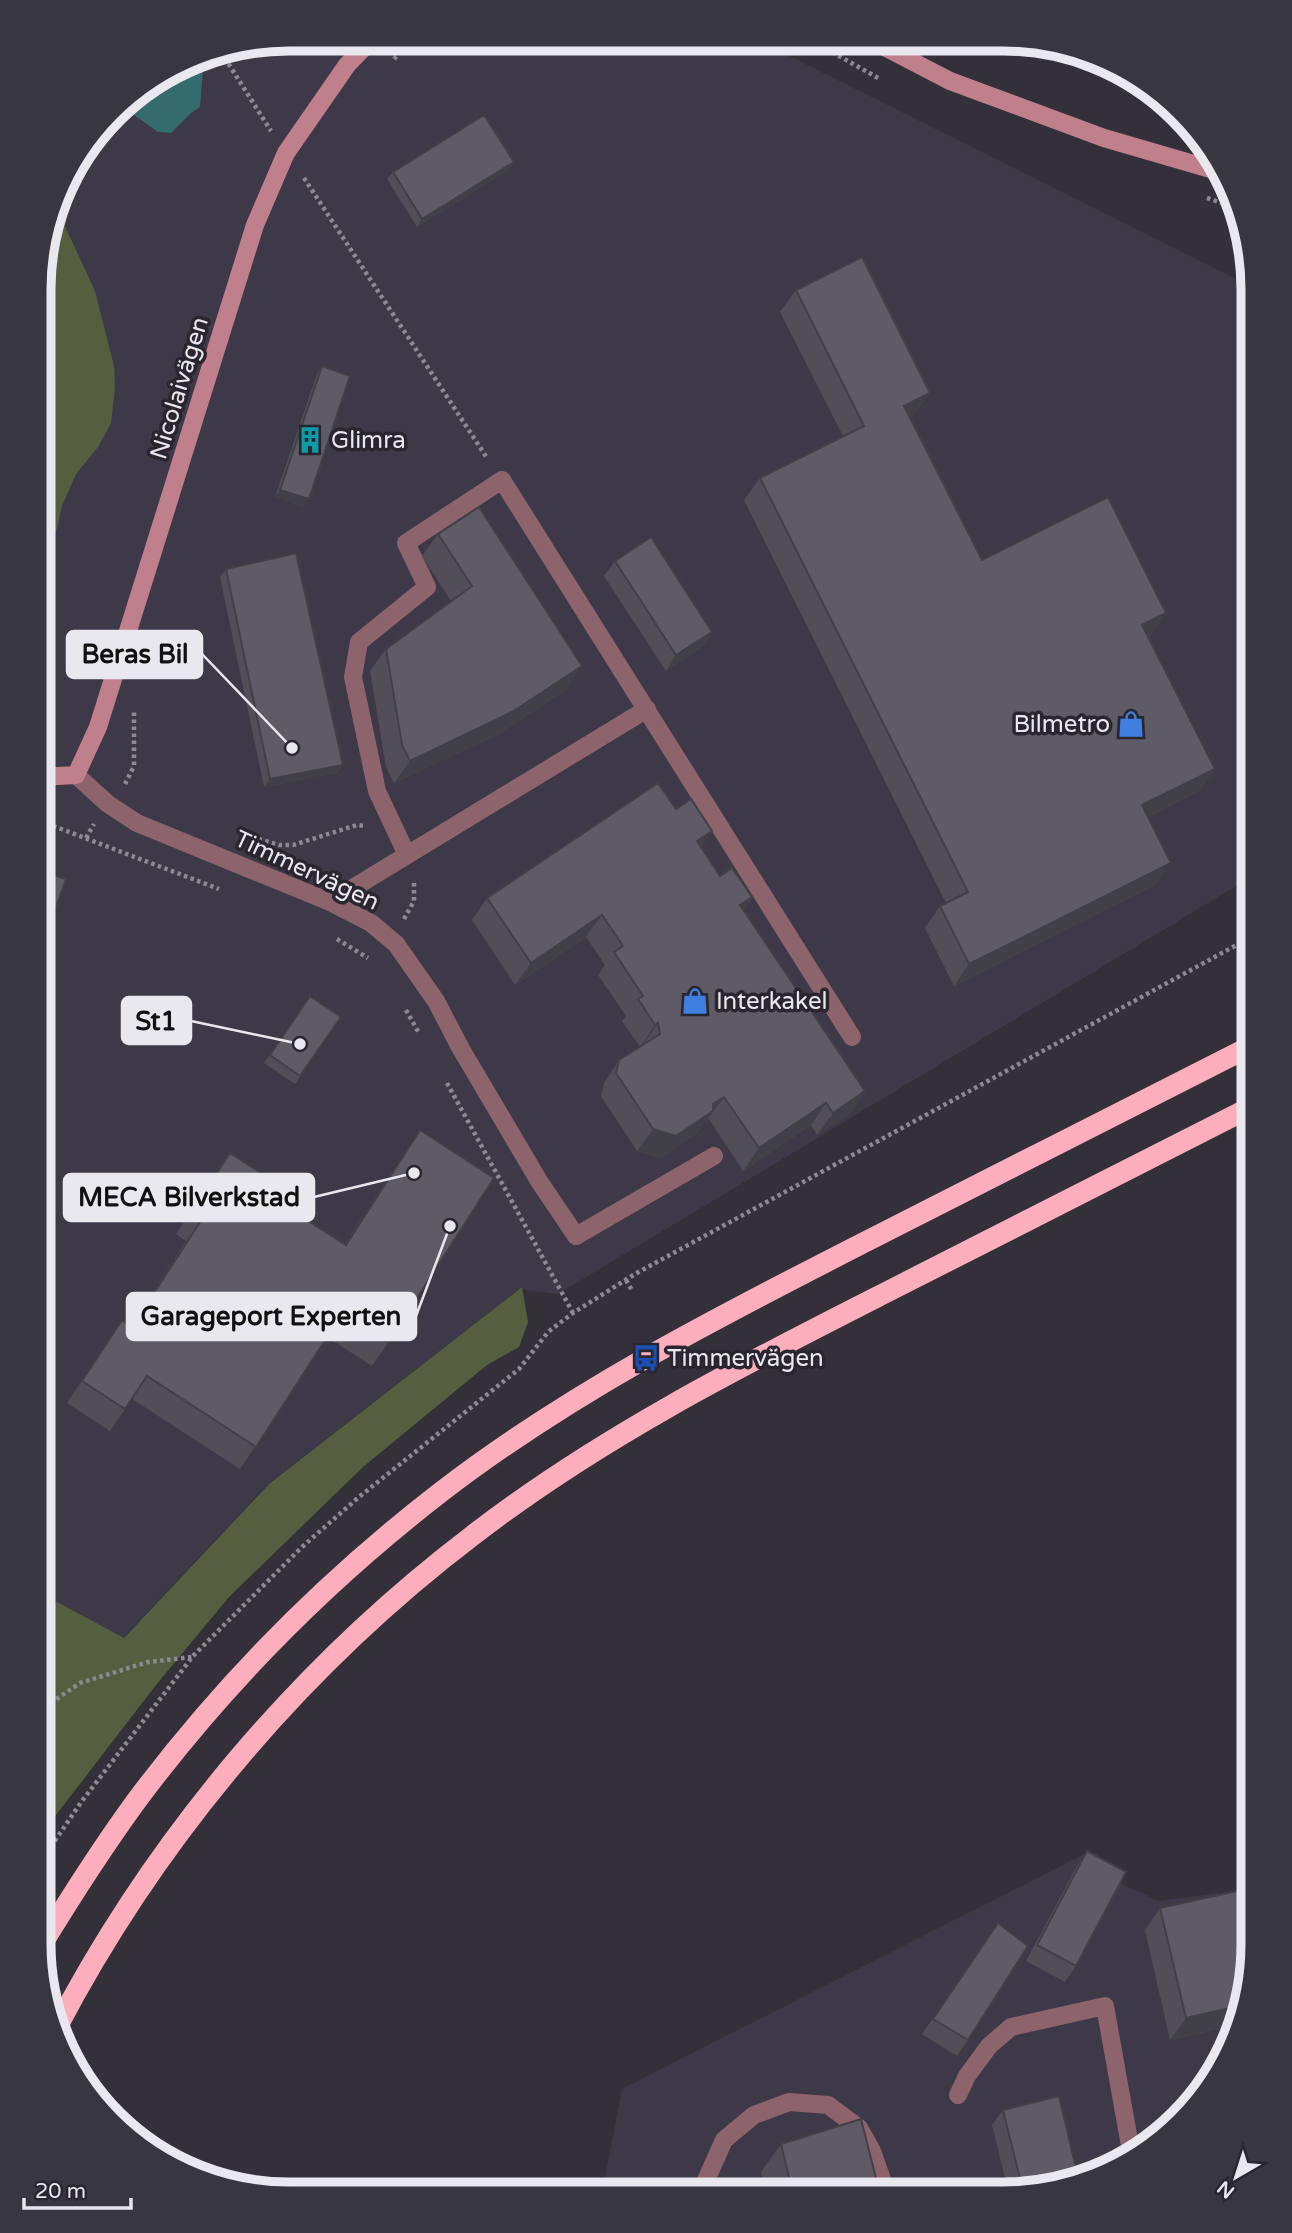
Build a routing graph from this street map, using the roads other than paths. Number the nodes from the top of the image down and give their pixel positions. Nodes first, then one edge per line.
1 (360, 51) edge
2 (892, 51) edge
3 (1208, 168) edge
4 (647, 709) junction
5 (76, 775) junction
6 (51, 777) edge
7 (407, 855) junction
8 (330, 902) junction
9 (852, 1037) dead end
10 (1241, 1051) edge
11 (1241, 1111) edge
12 (714, 1156) dead end
13 (51, 1930) edge
14 (62, 2018) edge
15 (958, 2095) dead end
16 (1130, 2145) edge
17 (706, 2182) edge
18 (883, 2182) edge

1 - 5 street, Nicolaivägen
2 - 3 street
4 - 7 street
4 - 7 street
4 - 9 street
5 - 6 street
5 - 8 street, Timmervägen
7 - 8 street
8 - 12 street, Timmervägen
10 - 13 highway
11 - 14 highway
15 - 16 street
17 - 18 street

